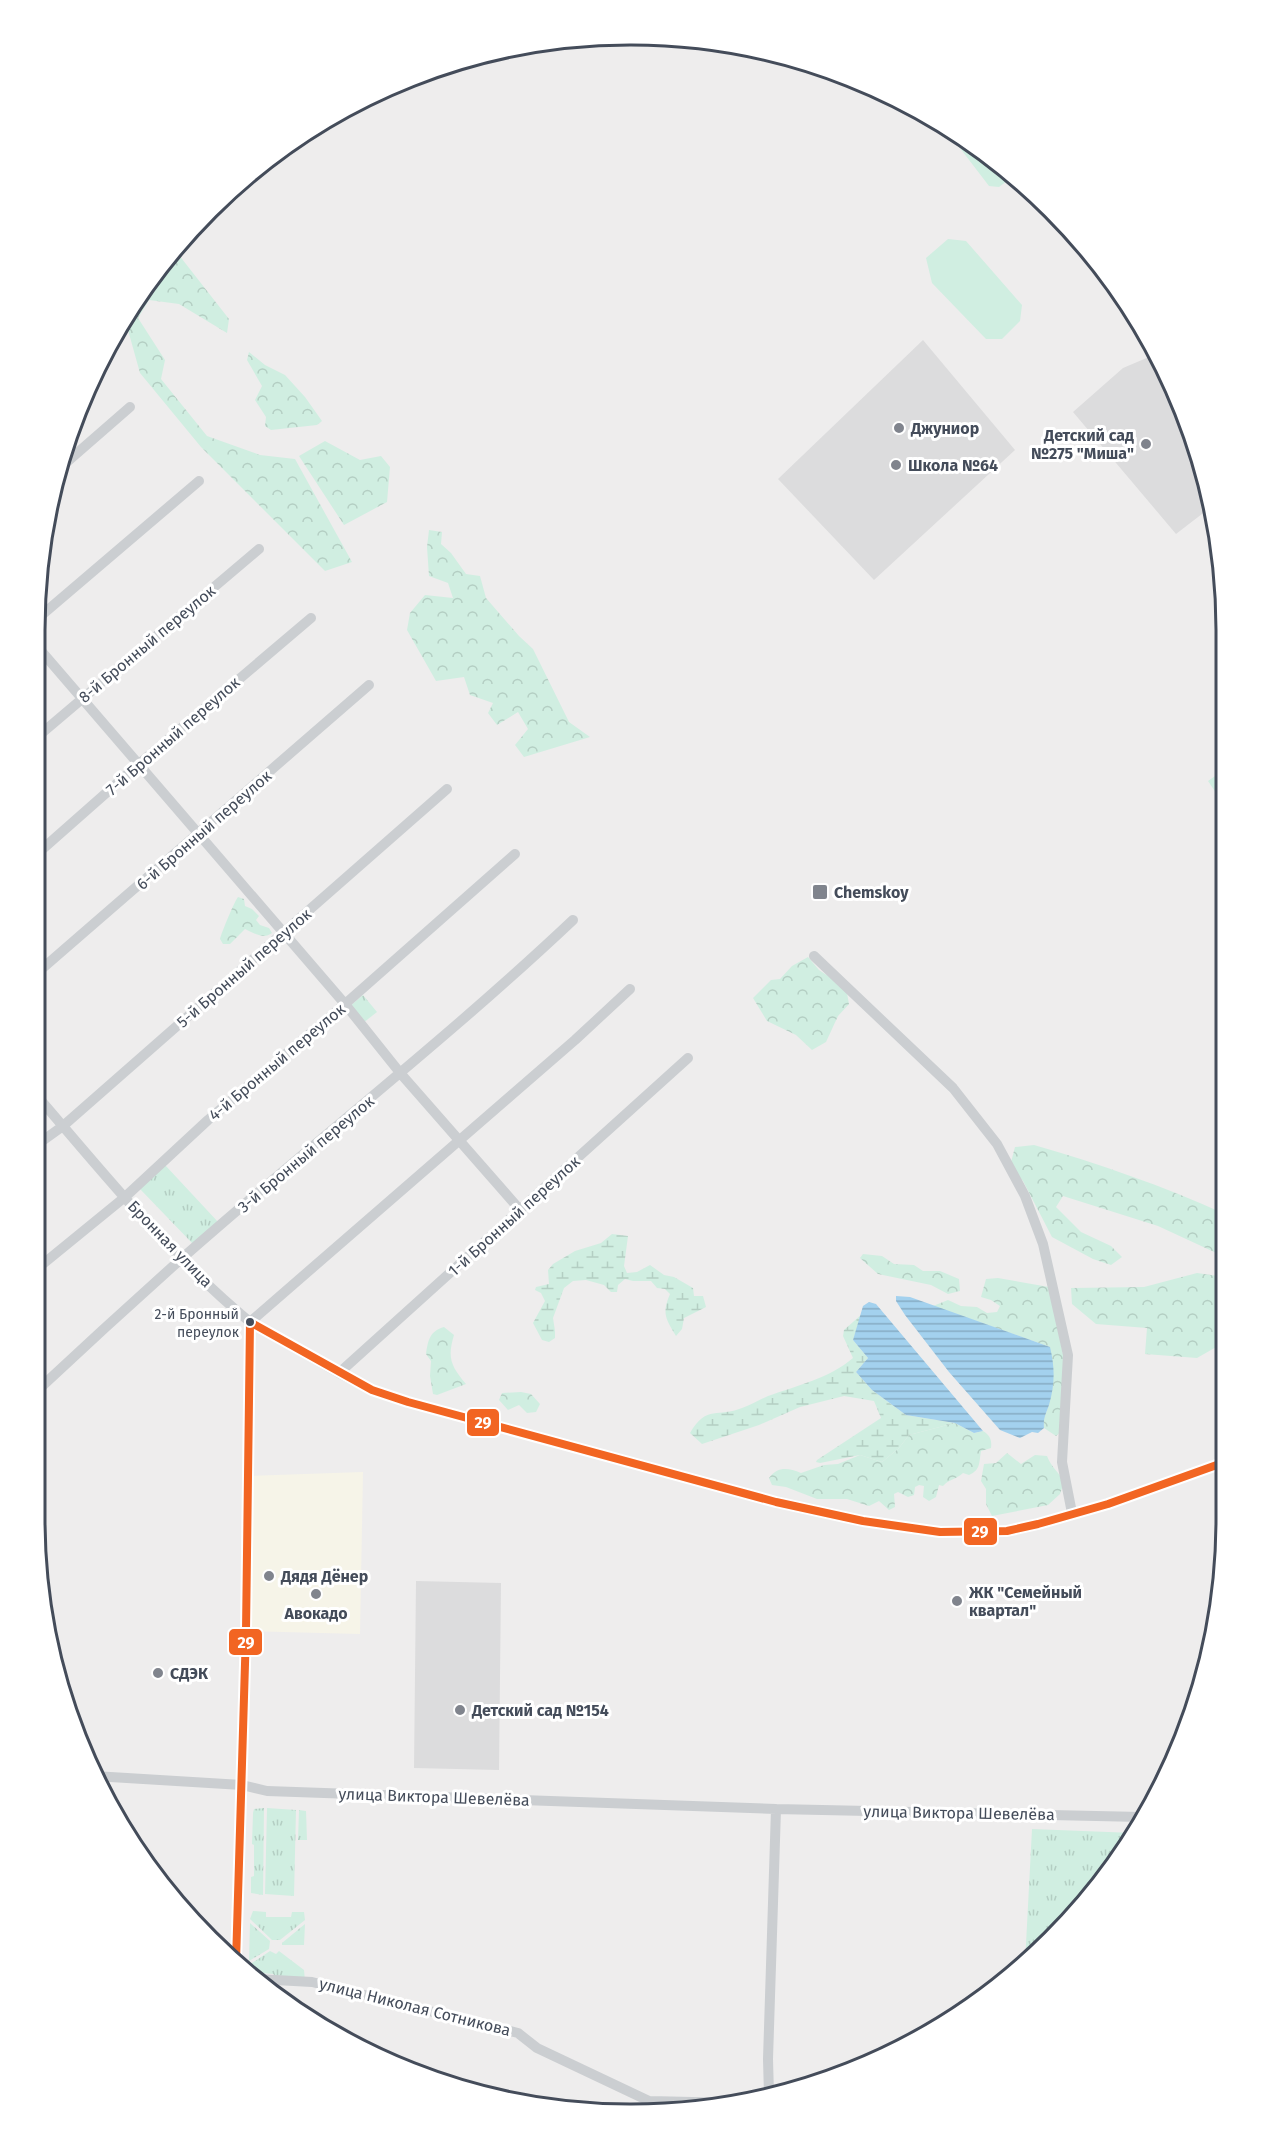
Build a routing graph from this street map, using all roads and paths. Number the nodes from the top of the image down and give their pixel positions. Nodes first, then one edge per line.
1 (130, 407) dead end
2 (71, 458) edge
3 (199, 482) dead end
4 (259, 549) dead end
5 (45, 613) edge
6 (311, 618) dead end
7 (45, 655) edge
8 (369, 686) dead end
9 (83, 698) junction
10 (45, 730) edge
11 (139, 764) junction
12 (447, 789) dead end
13 (198, 835) junction
14 (45, 847) edge
15 (515, 855) dead end
16 (573, 920) dead end
17 (284, 934) junction
18 (814, 956) dead end
19 (45, 966) edge
20 (630, 989) dead end
21 (345, 1004) junction
22 (688, 1058) dead end
23 (401, 1074) junction
24 (45, 1105) edge
25 (63, 1126) junction
26 (45, 1139) edge
27 (459, 1140) junction
28 (125, 1197) junction
29 (521, 1211) junction
30 (182, 1259) junction
31 (45, 1262) edge
32 (250, 1322) junction
33 (339, 1373) junction
34 (45, 1384) edge
35 (1216, 1465) edge
36 (1072, 1513) junction
37 (105, 1777) edge
38 (242, 1785) junction
39 (776, 1809) junction
40 (1134, 1818) edge
41 (236, 1952) edge
42 (270, 1980) edge
43 (769, 2087) edge
44 (681, 2102) edge

1 - 2 street
3 - 5 street
4 - 9 street, 8-й Бронный переулок
6 - 11 street, 7-й Бронный переулок
7 - 9 street
8 - 13 street, 6-й Бронный переулок
9 - 10 street, 8-й Бронный переулок
9 - 11 street
11 - 13 street
11 - 14 street, 7-й Бронный переулок
12 - 17 street, 5-й Бронный переулок
13 - 17 street
13 - 19 street, 6-й Бронный переулок
15 - 21 street, 4-й Бронный переулок
16 - 23 street, 3-й Бронный переулок
17 - 21 street
17 - 25 street, 5-й Бронный переулок
18 - 36 street
20 - 27 street
21 - 23 street
21 - 28 street, 4-й Бронный переулок
22 - 29 street, 1-й Бронный переулок
23 - 27 street
23 - 30 street, 3-й Бронный переулок
24 - 25 street, Бронная улица
25 - 26 street, 5-й Бронный переулок
25 - 28 street, Бронная улица
27 - 29 street
27 - 32 street
28 - 30 street, Бронная улица
28 - 31 street, 4-й Бронный переулок
29 - 33 street, 1-й Бронный переулок
30 - 32 street, Бронная улица
30 - 34 street, 3-й Бронный переулок
32 - 33 street, Бронная улица
32 - 38 street
33 - 36 street, Бронная улица
35 - 36 street, Бронная улица
37 - 38 street, улица Виктора Шевелёва
38 - 39 street, улица Виктора Шевелёва
38 - 41 street
39 - 40 street, улица Виктора Шевелёва
39 - 43 street
42 - 44 street, улица Николая Сотникова

